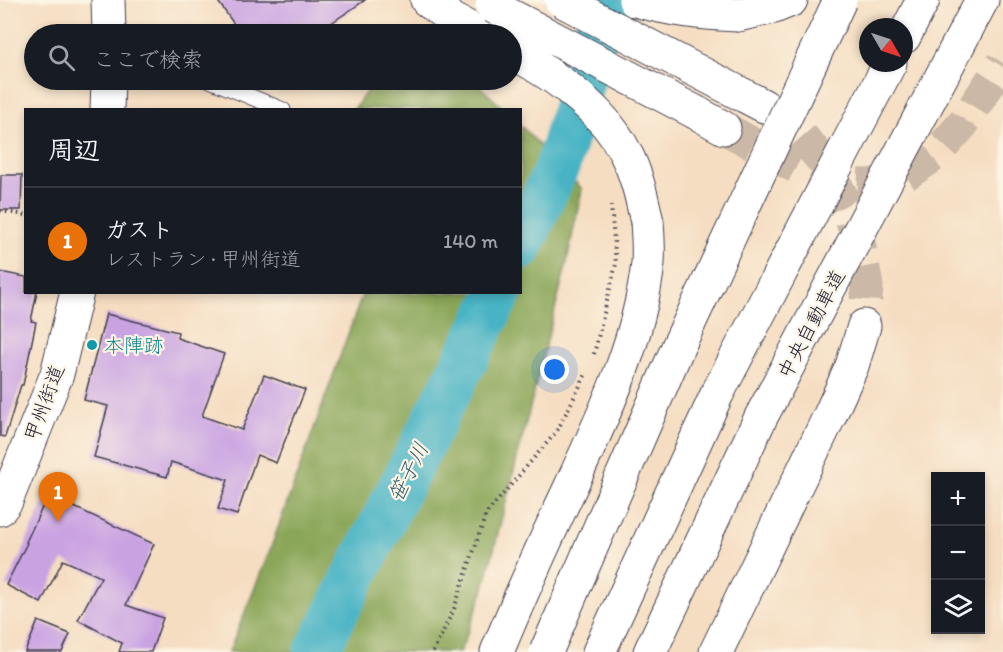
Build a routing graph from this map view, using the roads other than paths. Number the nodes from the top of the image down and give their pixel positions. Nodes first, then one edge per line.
1 (108, 0) edge
2 (427, 0) edge
3 (561, 0) edge
4 (635, 0) edge
5 (791, 0) edge
6 (840, 0) edge
7 (924, 0) edge
8 (982, 0) edge
9 (485, 13) edge
10 (913, 20) edge
11 (109, 24) edge
12 (508, 24) edge
13 (522, 31) edge
14 (522, 58) edge
15 (885, 72) edge
16 (107, 90) edge
17 (234, 90) edge
18 (753, 100) tunnel mouth
19 (106, 108) edge
20 (278, 108) edge
21 (710, 121) tunnel mouth
22 (76, 294) edge
23 (864, 326) tunnel mouth
24 (0, 509) edge
25 (497, 652) edge
26 (546, 652) edge
27 (599, 652) edge
28 (650, 652) edge
29 (716, 652) edge

1 - 11 main road
2 - 9 main road
3 - 18 main road, bridge
4 - 5 main road, bridge
6 - 26 main road, bridge
7 - 10 main road
8 - 28 main road, 中央自動車道
9 - 12 main road, bridge
13 - 21 main road, bridge
14 - 25 main road, bridge
15 - 27 main road
16 - 19 main road
17 - 20 lane
22 - 24 main road, 甲州街道
23 - 29 main road

